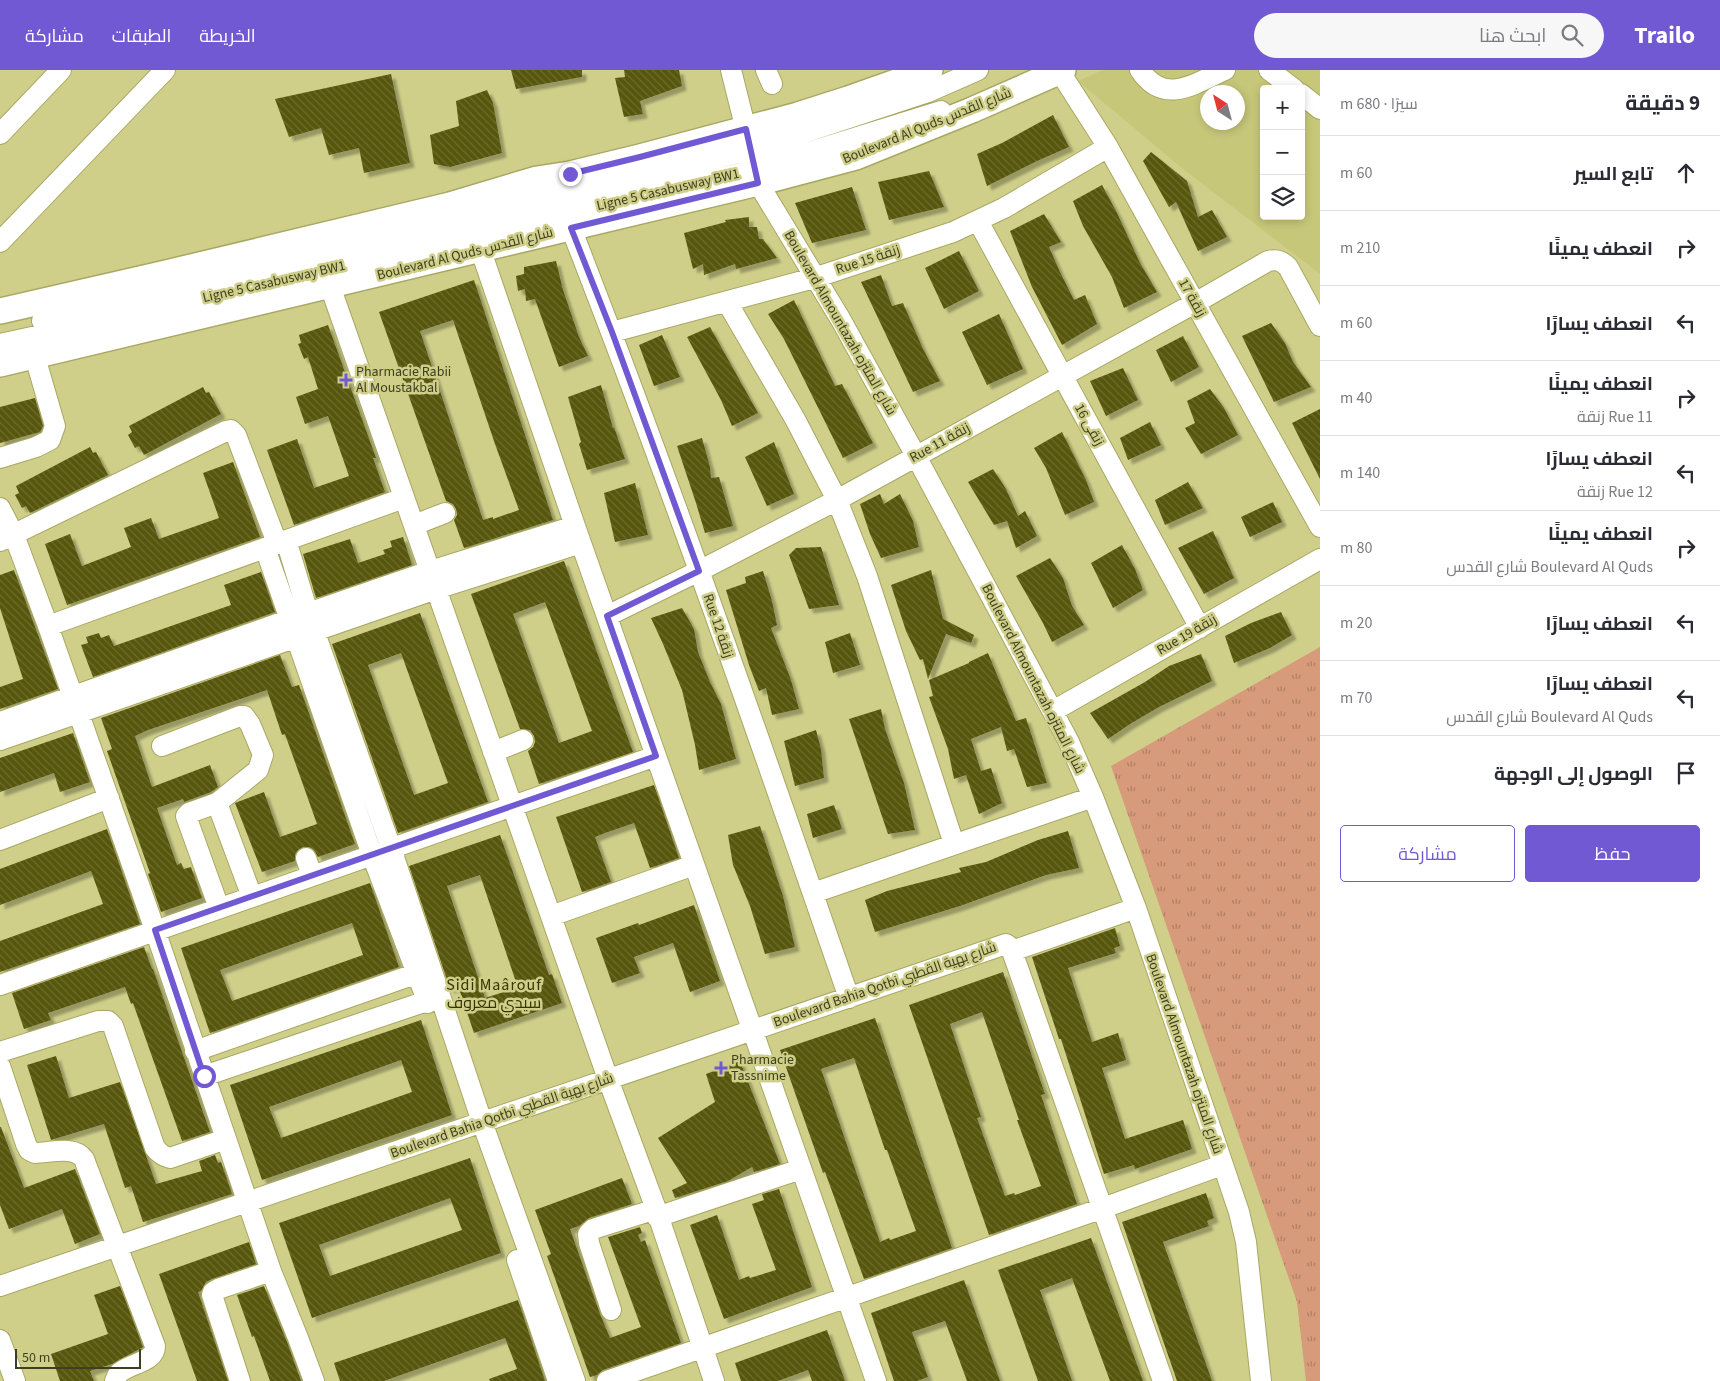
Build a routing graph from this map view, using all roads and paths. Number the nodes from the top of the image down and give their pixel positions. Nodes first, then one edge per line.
1 (61, 70) edge
2 (165, 70) edge
3 (731, 70) edge
4 (930, 70) edge
5 (978, 70) edge
6 (1033, 70) edge
7 (1140, 70) edge
8 (1225, 70) edge
9 (1269, 70) edge
10 (1062, 71) edge
11 (1289, 85) edge
12 (1305, 97) edge
13 (1320, 109) edge
14 (0, 134) edge
15 (1108, 147) junction
16 (753, 158) junction
17 (978, 221) junction
18 (571, 228) junction
19 (0, 242) edge
20 (481, 251) junction
21 (814, 278) junction
22 (330, 286) junction
23 (727, 302) junction
24 (1195, 303) junction
25 (0, 311) edge
26 (1320, 326) edge
27 (0, 331) edge
28 (612, 332) junction
29 (0, 344) edge
30 (35, 357) junction
31 (0, 364) edge
32 (1062, 376) junction
33 (916, 456) junction
34 (0, 458) edge
35 (404, 498) junction
36 (837, 500) junction
37 (0, 508) edge
38 (445, 513) dead end
39 (414, 525) junction
40 (1320, 527) edge
41 (578, 535) junction
42 (7, 538) edge
43 (276, 544) junction
44 (1320, 559) edge
45 (699, 571) junction
46 (433, 580) junction
47 (607, 616) junction
48 (302, 625) junction
49 (48, 626) junction
50 (1200, 628) junction
51 (76, 706) junction
52 (1053, 711) junction
53 (0, 722) edge
54 (0, 740) edge
55 (523, 740) dead end
56 (162, 746) dead end
57 (493, 752) junction
58 (656, 756) junction
59 (1093, 797) junction
60 (108, 798) junction
61 (217, 803) junction
62 (512, 806) junction
63 (0, 840) edge
64 (954, 844) junction
65 (391, 848) junction
66 (372, 855) junction
67 (694, 865) junction
68 (813, 893) junction
69 (252, 897) junction
70 (219, 908) junction
71 (1136, 908) junction
72 (551, 916) junction
73 (155, 930) junction
74 (1008, 948) junction
75 (418, 973) junction
76 (0, 985) edge
77 (427, 1000) junction
78 (839, 1006) junction
79 (752, 1030) junction
80 (195, 1051) junction
81 (0, 1052) edge
82 (0, 1066) edge
83 (204, 1076) junction
84 (608, 1079) junction
85 (477, 1124) junction
86 (226, 1139) junction
87 (1222, 1164) junction
88 (801, 1169) junction
89 (248, 1202) junction
90 (1103, 1208) junction
91 (657, 1213) junction
92 (117, 1247) junction
93 (270, 1271) junction
94 (0, 1286) edge
95 (846, 1297) junction
96 (611, 1310) dead end
97 (0, 1340) edge
98 (702, 1348) junction
99 (15, 1381) edge
100 (115, 1381) edge
101 (240, 1381) edge
102 (314, 1381) edge
103 (558, 1381) edge
104 (574, 1381) edge
105 (607, 1381) edge
106 (714, 1381) edge
107 (876, 1381) edge
108 (1163, 1381) edge
109 (1261, 1381) edge

1 - 14 street
2 - 19 street
3 - 16 street, Boulevard Almountazah شارع المنتزه
4 - 16 main road, Boulevard Al Quds شارع القدس
5 - 16 street, Ligne 5 Casabusway BW1
6 - 16 street, Ligne 5 Casabusway BW1
7 - 8 street
9 - 11 street
10 - 15 street, زنقة 17
10 - 16 main road, Boulevard Al Quds شارع القدس
12 - 13 street
15 - 17 street, Rue 15 زنقة
15 - 24 street, زنقة 17
16 - 18 main road, Boulevard Al Quds شارع القدس
16 - 21 street, Boulevard Almountazah شارع المنتزه
16 - 25 main road, Boulevard Al Quds شارع القدس
16 - 27 street, Ligne 5 Casabusway BW1
16 - 29 street, Ligne 5 Casabusway BW1
17 - 21 street, Rue 15 زنقة
17 - 32 street, زنقى 16
18 - 20 main road, Boulevard Al Quds شارع القدس
18 - 28 street, Rue 12 زنقة
20 - 22 main road, Boulevard Al Quds شارع القدس
20 - 41 street
21 - 23 street, Rue 15 زنقة
21 - 33 street, Boulevard Almountazah شارع المنتزه
22 - 30 main road, Boulevard Al Quds شارع القدس
22 - 35 street
23 - 28 street, Rue 15 زنقة
23 - 36 street
24 - 26 street, Rue 11 زنقة
24 - 32 street, Rue 11 زنقة
24 - 40 street, زنقة 17
28 - 45 street, Rue 12 زنقة
30 - 31 main road, Boulevard Al Quds شارع القدس
30 - 34 street
32 - 33 street, Rue 11 زنقة
32 - 50 street, زنقى 16
33 - 36 street, Rue 11 زنقة
33 - 52 street, Boulevard Almountazah شارع المنتزه
35 - 39 street
35 - 43 street
36 - 45 street, Rue 11 زنقة
36 - 64 street
37 - 42 street
38 - 39 street
39 - 46 street
41 - 46 street
41 - 47 street
42 - 43 street
42 - 49 street
43 - 48 street
43 - 49 street
44 - 50 street, Rue 19 زنقة
45 - 47 street, Rue 11 زنقة
45 - 68 street, Rue 12 زنقة
46 - 48 street
46 - 57 street
47 - 58 street
48 - 51 street
48 - 65 street
48 - 66 street
49 - 51 street
50 - 52 street, Rue 19 زنقة
51 - 53 street
51 - 54 street
51 - 60 street
52 - 59 street, Boulevard Almountazah شارع المنتزه
55 - 57 street
56 - 61 street
57 - 62 street
58 - 62 street
58 - 67 street
59 - 64 street
59 - 71 street, Boulevard Almountazah شارع المنتزه
60 - 63 street
60 - 73 street
61 - 69 street
61 - 70 street
62 - 65 street
62 - 72 street
64 - 68 street
65 - 66 street
65 - 85 street
66 - 69 street
66 - 75 street
67 - 72 street
67 - 79 street
68 - 78 street, Rue 12 زنقة
69 - 70 street
70 - 73 street
71 - 74 street, Boulevard Bahia Qotbi شارع بهية القطبي
71 - 87 street, Boulevard Almountazah شارع المنتزه
72 - 84 street
73 - 76 street
73 - 80 street
74 - 78 street, Boulevard Bahia Qotbi شارع بهية القطبي
74 - 90 street
75 - 77 street
75 - 80 street
77 - 83 street
77 - 85 street
78 - 79 street, Boulevard Bahia Qotbi شارع بهية القطبي
79 - 84 street, Boulevard Bahia Qotbi شارع بهية القطبي
79 - 88 street
80 - 83 street
81 - 86 street
82 - 92 street
83 - 86 street
84 - 85 street, Boulevard Bahia Qotbi شارع بهية القطبي
84 - 91 street
85 - 89 street, Boulevard Bahia Qotbi شارع بهية القطبي
85 - 103 street
85 - 104 street
86 - 89 street
87 - 90 street
87 - 109 street, Boulevard Almountazah شارع المنتزه
88 - 91 street
88 - 95 street
89 - 92 street, Boulevard Bahia Qotbi شارع بهية القطبي
89 - 93 street
90 - 95 street
90 - 108 street
91 - 96 street
91 - 98 street
92 - 94 street, Boulevard Bahia Qotbi شارع بهية القطبي
92 - 100 street
93 - 101 street
93 - 102 street
95 - 98 street
95 - 107 street
97 - 99 street
98 - 105 street
98 - 106 street

